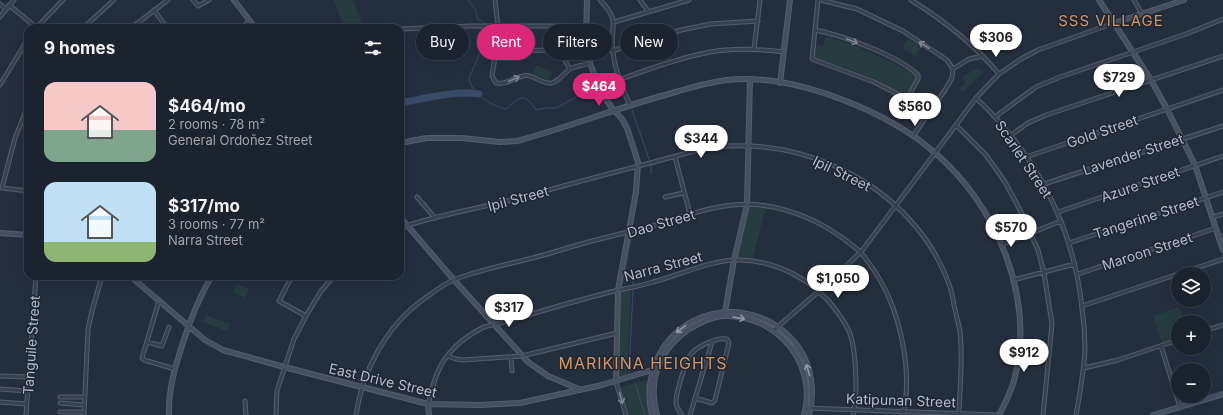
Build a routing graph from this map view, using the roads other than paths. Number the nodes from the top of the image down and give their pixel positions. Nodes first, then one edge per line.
1 (14, 0) edge
2 (63, 0) edge
3 (114, 0) edge
4 (168, 0) edge
5 (193, 0) edge
6 (209, 0) edge
7 (234, 0) edge
8 (495, 0) edge
9 (587, 0) edge
10 (600, 0) edge
11 (640, 0) edge
12 (688, 0) edge
13 (760, 0) edge
14 (790, 0) edge
15 (820, 0) edge
16 (911, 0) edge
17 (1099, 0) edge
18 (1134, 0) edge
19 (1184, 0) edge
20 (0, 4) edge
21 (10, 5) junction
22 (6, 9) junction
23 (154, 10) junction
24 (648, 12) junction
25 (1142, 14) junction
26 (0, 15) edge
27 (1223, 19) edge
28 (758, 21) junction
29 (614, 22) junction
30 (1114, 23) junction
31 (31, 24) edge
32 (40, 24) edge
33 (87, 24) edge
34 (137, 24) edge
35 (164, 24) edge
36 (252, 24) edge
37 (499, 24) edge
38 (586, 24) edge
39 (477, 27) edge
40 (404, 29) edge
41 (815, 30) junction
42 (612, 36) edge
43 (24, 45) edge
44 (754, 49) junction
45 (535, 50) edge
46 (612, 51) joint
47 (784, 52) junction
48 (1133, 52) junction
49 (983, 56) junction
50 (1223, 56) edge
51 (495, 60) edge
52 (589, 60) edge
53 (590, 63) junction
54 (570, 69) junction
55 (954, 69) junction
56 (999, 74) junction
57 (750, 79) junction
58 (619, 80) junction
59 (1151, 80) junction
60 (780, 83) junction
61 (0, 85) edge
62 (1223, 90) edge
63 (976, 98) junction
64 (907, 99) junction
65 (630, 105) junction
66 (1168, 108) junction
67 (614, 111) junction
68 (928, 112) junction
69 (24, 116) edge
70 (995, 117) junction
71 (956, 125) junction
72 (1223, 126) edge
73 (1011, 135) junction
74 (913, 136) junction
75 (1182, 138) junction
76 (404, 141) edge
77 (749, 146) junction
78 (935, 152) junction
79 (1223, 156) edge
80 (675, 157) junction
81 (1026, 157) junction
82 (1195, 165) junction
83 (639, 166) junction
84 (1044, 184) junction
85 (1, 187) edge
86 (24, 190) edge
87 (1223, 192) edge
88 (684, 193) junction
89 (417, 197) dead end
90 (665, 197) dead end
91 (1206, 197) junction
92 (747, 205) junction
93 (896, 205) junction
94 (1058, 212) junction
95 (690, 214) junction
96 (1223, 214) edge
97 (1213, 217) junction
98 (436, 218) junction
99 (1061, 221) junction
100 (404, 222) edge
101 (407, 226) junction
102 (404, 227) edge
103 (1216, 228) junction
104 (629, 232) junction
105 (0, 233) edge
106 (1031, 233) junction
107 (24, 235) edge
108 (1221, 237) edge
109 (1068, 243) junction
110 (1001, 245) junction
111 (1223, 250) edge
112 (861, 252) junction
113 (1223, 259) edge
114 (734, 260) junction
115 (1075, 264) junction
116 (1044, 273) junction
117 (1078, 274) junction
118 (36, 280) edge
119 (101, 280) edge
120 (135, 280) edge
121 (210, 280) edge
122 (290, 280) edge
123 (331, 280) edge
124 (454, 280) junction
125 (1013, 280) junction
126 (618, 290) junction
127 (820, 291) junction
128 (159, 301) junction
129 (1082, 306) junction
130 (725, 314) junction
131 (306, 316) junction
132 (494, 325) junction
133 (1223, 325) edge
134 (778, 326) junction
135 (188, 327) junction
136 (169, 328) dead end
137 (1211, 329) edge
138 (774, 330) junction
139 (617, 333) junction
140 (669, 339) junction
141 (146, 342) junction
142 (712, 342) junction
143 (1171, 342) edge
144 (673, 343) junction
145 (1161, 346) junction
146 (448, 356) junction
147 (522, 356) junction
148 (511, 357) junction
149 (284, 367) junction
150 (1084, 368) junction
151 (175, 369) junction
152 (655, 370) junction
153 (512, 371) dead end
154 (0, 376) edge
155 (28, 377) junction
156 (616, 382) junction
157 (363, 388) junction
158 (0, 389) edge
159 (581, 390) junction
160 (27, 391) junction
161 (1223, 394) edge
162 (60, 397) dead end
163 (84, 397) junction
164 (695, 398) junction
165 (245, 401) dead end
166 (0, 402) edge
167 (26, 404) junction
168 (60, 404) dead end
169 (428, 404) junction
170 (84, 405) junction
171 (1180, 407) junction
172 (808, 408) junction
173 (855, 410) junction
174 (60, 412) dead end
175 (84, 413) edge
176 (904, 413) edge
177 (959, 413) junction
178 (26, 415) edge
179 (169, 415) edge
180 (246, 415) edge
181 (276, 415) edge
182 (356, 415) edge
183 (429, 415) edge
184 (626, 415) edge
185 (652, 415) edge
186 (657, 415) edge
187 (682, 415) edge
188 (690, 415) edge
189 (804, 415) edge
190 (809, 415) edge
191 (853, 415) edge
192 (996, 415) edge
193 (999, 415) edge
194 (1042, 415) edge
195 (1076, 415) edge
196 (1153, 415) edge

1 - 21 street
2 - 32 street
3 - 33 street
4 - 23 street
5 - 6 street
7 - 36 street
8 - 37 street
9 - 38 street
10 - 29 street
11 - 24 street
12 - 24 street
13 - 28 street
14 - 47 street
15 - 41 street
55 -> 15 street
16 - 49 street
17 - 30 street
18 - 25 street
19 - 25 street
20 - 22 street
21 - 22 street
21 - 31 street
22 - 26 street
23 - 34 street
23 - 35 street
24 - 29 street
25 - 30 street
27 - 48 street
28 - 44 street
28 - 46 street
29 - 42 street
30 - 48 street
30 - 56 street
39 - 40 street
41 - 64 street
41 -> 64 street
43 - 61 street
44 - 47 street
44 - 58 street
45 - 54 street
46 - 58 street
47 - 60 street
48 - 59 street
48 - 70 street
49 - 55 street
49 - 56 street
50 - 59 street
51 -> 54 street
52 - 53 street
53 - 54 street
53 - 67 street
55 - 68 street
56 - 63 street
57 - 60 street
57 - 65 street
57 - 77 street
58 - 65 street
59 - 66 street
59 - 73 street
60 - 74 street
62 - 66 street, Gold Street
63 - 70 street, Scarlet Street
63 - 71 street
64 - 68 street
65 - 67 street
66 - 75 street
66 - 81 street, Gold Street
67 - 76 street
67 - 83 street
68 - 74 street
69 - 85 street
70 - 73 street, Scarlet Street
71 - 78 street
71 - 106 street
72 - 75 street, Lavender Street
73 - 81 street, Scarlet Street
74 - 78 street
75 - 82 street
75 - 84 street, Lavender Street
77 - 80 street, Ipil Street
77 - 92 street
77 - 93 street, Ipil Street
78 - 93 street
78 - 110 street
79 - 82 street, Azure Street
80 - 83 street, Ipil Street
80 - 88 street
81 - 84 street, Scarlet Street
82 - 91 street
82 - 94 street, Azure Street
83 - 98 street, Ipil Street
83 - 104 street
84 - 94 street, Scarlet Street
85 - 86 street
87 - 91 street, Tangerine Street
88 - 90 street
88 - 95 street
89 - 98 street
91 - 97 street
91 - 109 street, Tangerine Street
92 - 95 street, Dao Street
92 - 112 street, Dao Street
92 - 114 street
93 - 112 street
93 - 177 street, Ipil Street
94 - 99 street, Scarlet Street
95 - 104 street, Dao Street
96 - 97 street
97 - 103 street
98 - 101 street, Ipil Street
99 - 106 street
99 - 109 street, Scarlet Street
100 - 101 street
101 - 102 street, Ipil Street
101 - 124 street
103 - 108 street
103 - 117 street, Maroon Street
104 - 124 street, Dao Street
104 - 126 street
105 - 107 street
106 - 110 street
106 - 116 street
108 - 111 street
109 - 115 street, Scarlet Street
110 - 125 street
112 - 127 street
112 - 176 street, Dao Street
113 - 129 street
114 - 126 street, Narra Street
114 - 127 street, Narra Street
114 - 130 street
115 - 116 street
115 - 117 street, Scarlet Street
116 - 125 street
116 - 194 street
117 - 129 street, Scarlet Street
118 - 155 street, Tanguile Street
119 - 163 street
120 - 128 street, East Drive Street
121 - 135 street
122 - 131 street
123 - 131 street
124 - 132 street
124 - 157 street, Dao Street
125 - 193 street
126 - 132 street, Narra Street
126 - 139 street
127 - 134 street
127 - 173 street, Narra Street
128 - 135 street, East Drive Street
128 - 141 street
129 - 150 street, Scarlet Street
130 - 134 street
130 -> 138 street
130 -> 140 street
130 - 144 street
131 - 149 street
132 - 146 street, Narra Street
132 - 147 street
133 - 137 street
134 - 138 street
172 -> 134 street
135 - 149 street, East Drive Street
135 - 151 street
136 - 141 street
138 - 172 street
139 - 147 street
139 - 156 street
140 - 144 street
140 - 152 street
141 - 151 street
142 - 164 street
142 - 164 street
142 - 187 street
143 - 145 street
144 - 152 street
145 - 150 street
145 - 171 street
146 - 148 street
146 - 169 street, Narra Street
147 - 148 street
147 - 159 street
148 - 153 street
149 - 157 street, East Drive Street
149 - 181 street
150 - 195 street, Scarlet Street
151 - 179 street
152 - 156 street, East Drive Street
152 - 185 street
152 - 186 street
154 - 155 street
155 - 160 street, Tanguile Street
156 - 159 street, East Drive Street
156 -> 184 street
157 - 169 street, East Drive Street
157 - 182 street, Dao Street
158 - 160 street
159 - 169 street, East Drive Street
160 - 167 street, Tanguile Street
161 - 171 street
162 - 163 street
163 - 170 street
164 - 188 street
165 - 180 street
166 - 167 street
167 - 178 street, Tanguile Street
168 - 170 street
169 - 183 street, Narra Street
170 - 175 street
171 - 196 street
172 - 173 street, Katipunan Street
172 - 189 street
172 - 190 street
173 - 176 street, Katipunan Street
173 - 191 street, Narra Street
174 - 175 street
176 - 177 street, Katipunan Street
177 - 192 street, Katipunan Street

